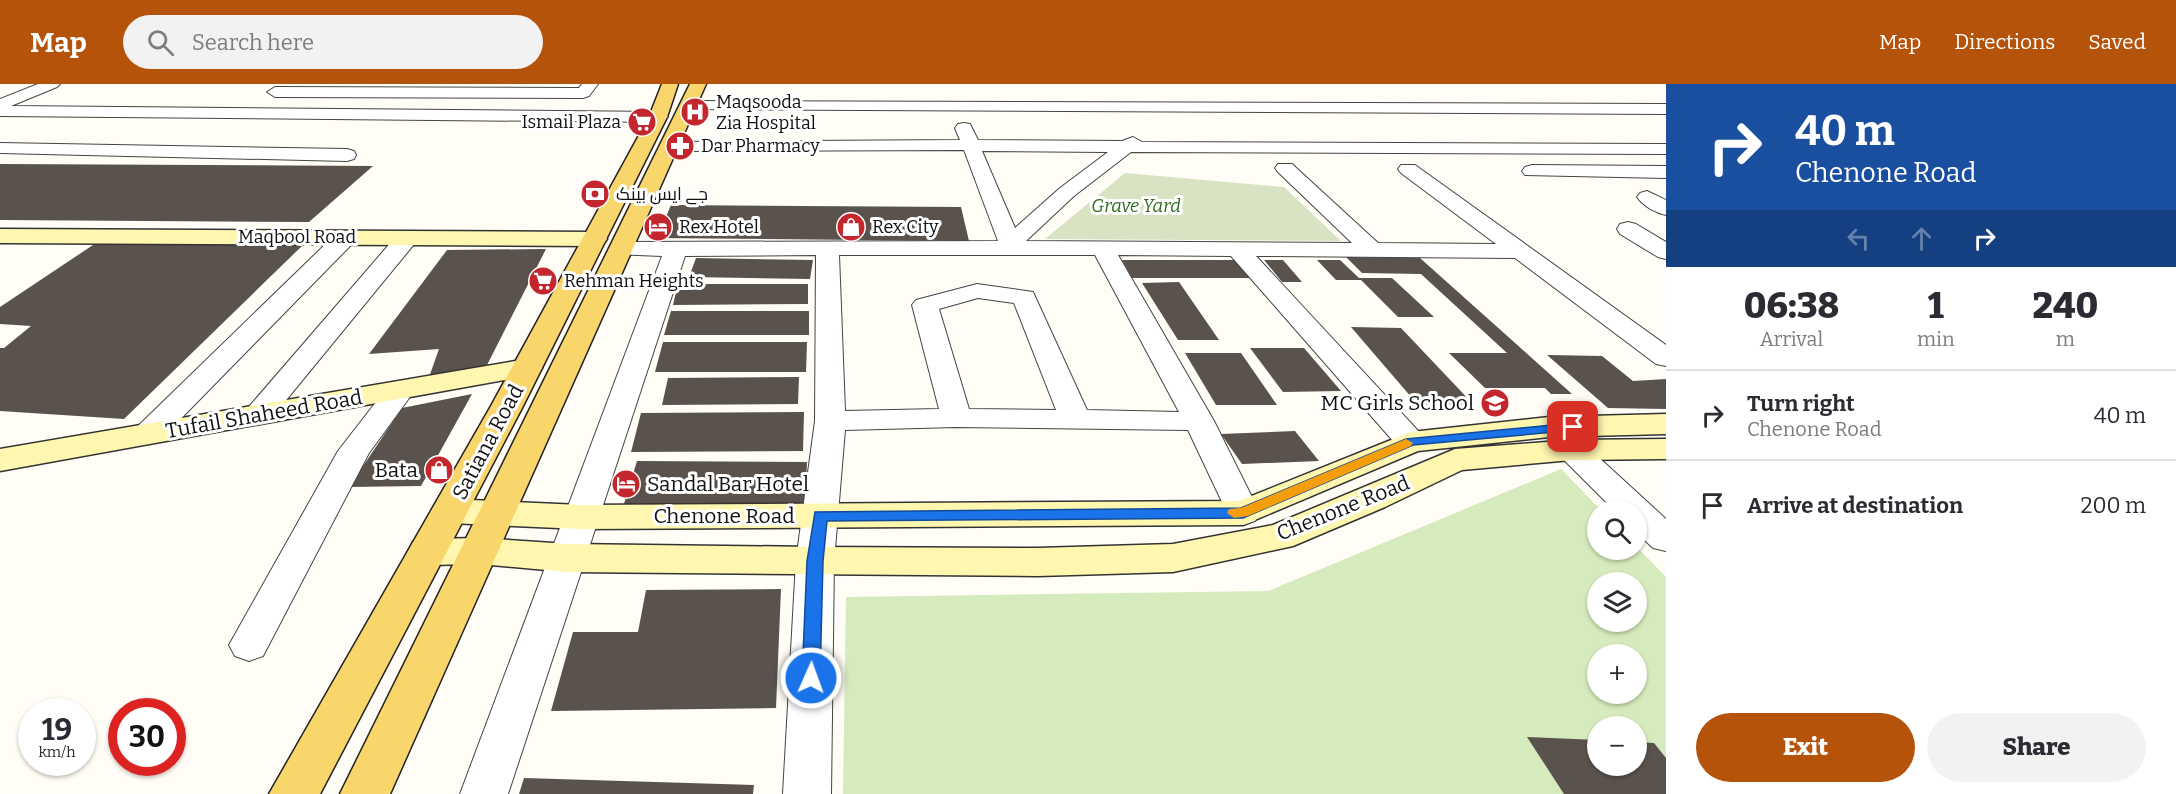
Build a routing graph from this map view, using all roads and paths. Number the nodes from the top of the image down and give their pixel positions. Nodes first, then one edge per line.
1 (52, 84) edge
2 (590, 84) edge
3 (833, 87) dead end
4 (363, 88) edge
5 (438, 88) edge
6 (949, 88) dead end
7 (1075, 88) dead end
8 (1219, 88) dead end
9 (1241, 89) dead end
10 (1371, 89) dead end
11 (1506, 90) dead end
12 (35, 91) junction
13 (71, 91) dead end
14 (262, 92) dead end
15 (0, 105) edge
16 (832, 107) junction
17 (956, 107) junction
18 (1088, 107) junction
19 (1186, 107) junction
20 (1264, 108) junction
21 (1397, 108) junction
22 (1543, 109) junction
23 (1666, 109) edge
24 (0, 111) edge
25 (670, 112) edge
26 (325, 114) junction
27 (402, 115) junction
28 (1419, 123) dead end
29 (1570, 124) dead end
30 (1434, 134) dead end
31 (1590, 134) dead end
32 (971, 145) junction
33 (830, 147) junction
34 (0, 148) edge
35 (1309, 149) junction
36 (1459, 149) junction
37 (1621, 149) junction
38 (1666, 149) edge
39 (1120, 154) junction
40 (347, 155) dead end
41 (1483, 165) dead end
42 (1262, 168) dead end
43 (1285, 168) junction
44 (1309, 169) dead end
45 (1332, 169) dead end
46 (1444, 170) dead end
47 (1515, 171) dead end
48 (1666, 172) edge
49 (1666, 196) edge
50 (1666, 209) edge
51 (1628, 229) dead end
52 (0, 236) edge
53 (345, 238) junction
54 (407, 238) junction
55 (608, 244) junction
56 (1008, 246) junction
57 (1102, 247) junction
58 (827, 248) junction
59 (676, 249) junction
60 (1237, 249) junction
61 (1372, 250) junction
62 (1517, 251) junction
63 (1666, 252) edge
64 (1666, 358) edge
65 (527, 368) junction
66 (400, 390) junction
67 (258, 415) junction
68 (956, 418) junction
69 (830, 421) junction
70 (1076, 421) junction
71 (1199, 421) junction
72 (1666, 424) edge
73 (148, 434) junction
74 (1411, 441) junction
75 (1666, 449) edge
76 (1572, 450) junction
77 (0, 460) edge
78 (1624, 500) edge
79 (450, 511) junction
80 (499, 513) junction
81 (1243, 513) junction
82 (820, 516) junction
83 (581, 518) junction
84 (1647, 521) edge
85 (1666, 539) edge
86 (480, 551) junction
87 (428, 552) junction
88 (568, 558) junction
89 (815, 561) junction
90 (249, 645) dead end
91 (294, 794) edge
92 (365, 794) edge
93 (484, 794) edge
94 (807, 794) edge

1 - 12 street
2 - 5 street
3 - 16 street
4 - 5 street
4 - 14 street
4 - 26 street
5 - 27 street
6 - 17 street
7 - 18 street
8 - 19 street
9 - 20 street
10 - 21 street
11 - 22 street
12 - 13 street
12 - 15 street
16 - 17 street
16 - 25 street
16 - 33 street
17 - 18 street
17 - 32 street
18 - 19 street
18 - 39 street
19 - 20 street
19 - 39 street
20 - 21 street
20 - 35 street
21 - 22 street
21 - 28 street
22 - 23 street
22 - 29 street
24 - 26 street
25 - 27 street
25 - 33 street
25 - 55 main road, Satiana Road
26 - 27 street
30 - 36 street
31 - 37 street
32 - 33 street
32 - 39 street
32 - 56 street
34 - 40 street
35 - 36 street
35 - 39 street
35 - 45 street
36 - 37 street
36 - 41 street
37 - 38 street
37 - 48 street
39 - 56 street
42 - 43 street
43 - 44 street
43 - 61 street
46 - 62 street
47 - 48 street
49 - 50 street
51 - 63 street
52 - 53 street, Maqbool Road
53 - 54 street, Maqbool Road
53 - 73 street
54 - 55 street, Maqbool Road
54 - 67 street
55 - 59 street
55 - 65 main road, Satiana Road
55 - 80 main road, Satiana Road
56 - 57 street
56 - 58 street
57 - 60 street
57 - 71 street
58 - 59 street
58 - 69 street
59 - 83 street
60 - 61 street
60 - 74 street
61 - 62 street
62 - 64 street
65 - 66 street, Tufail Shaheed Road
65 - 79 main road, Satiana Road
66 - 67 street, Tufail Shaheed Road
66 - 90 street
67 - 73 street, Tufail Shaheed Road
68 - 69 street
68 - 70 street
68 - 70 street
69 - 82 street
70 - 71 street
71 - 81 street
72 - 74 street, Chenone Road
73 - 77 street, Tufail Shaheed Road
74 - 81 street, Chenone Road
75 - 76 street, Chenone Road
76 - 78 street
76 - 89 street, Chenone Road
79 - 80 street, Chenone Road
79 - 87 main road, Satiana Road
80 - 83 street, Chenone Road
80 - 86 main road, Satiana Road
81 - 82 street, Chenone Road
82 - 83 street, Chenone Road
82 - 89 street
83 - 88 street
84 - 85 street
86 - 87 street, Chenone Road
86 - 88 street, Chenone Road
86 - 92 main road, Satiana Road
87 - 91 main road, Satiana Road
88 - 89 street, Chenone Road
88 - 93 street
89 - 94 street

